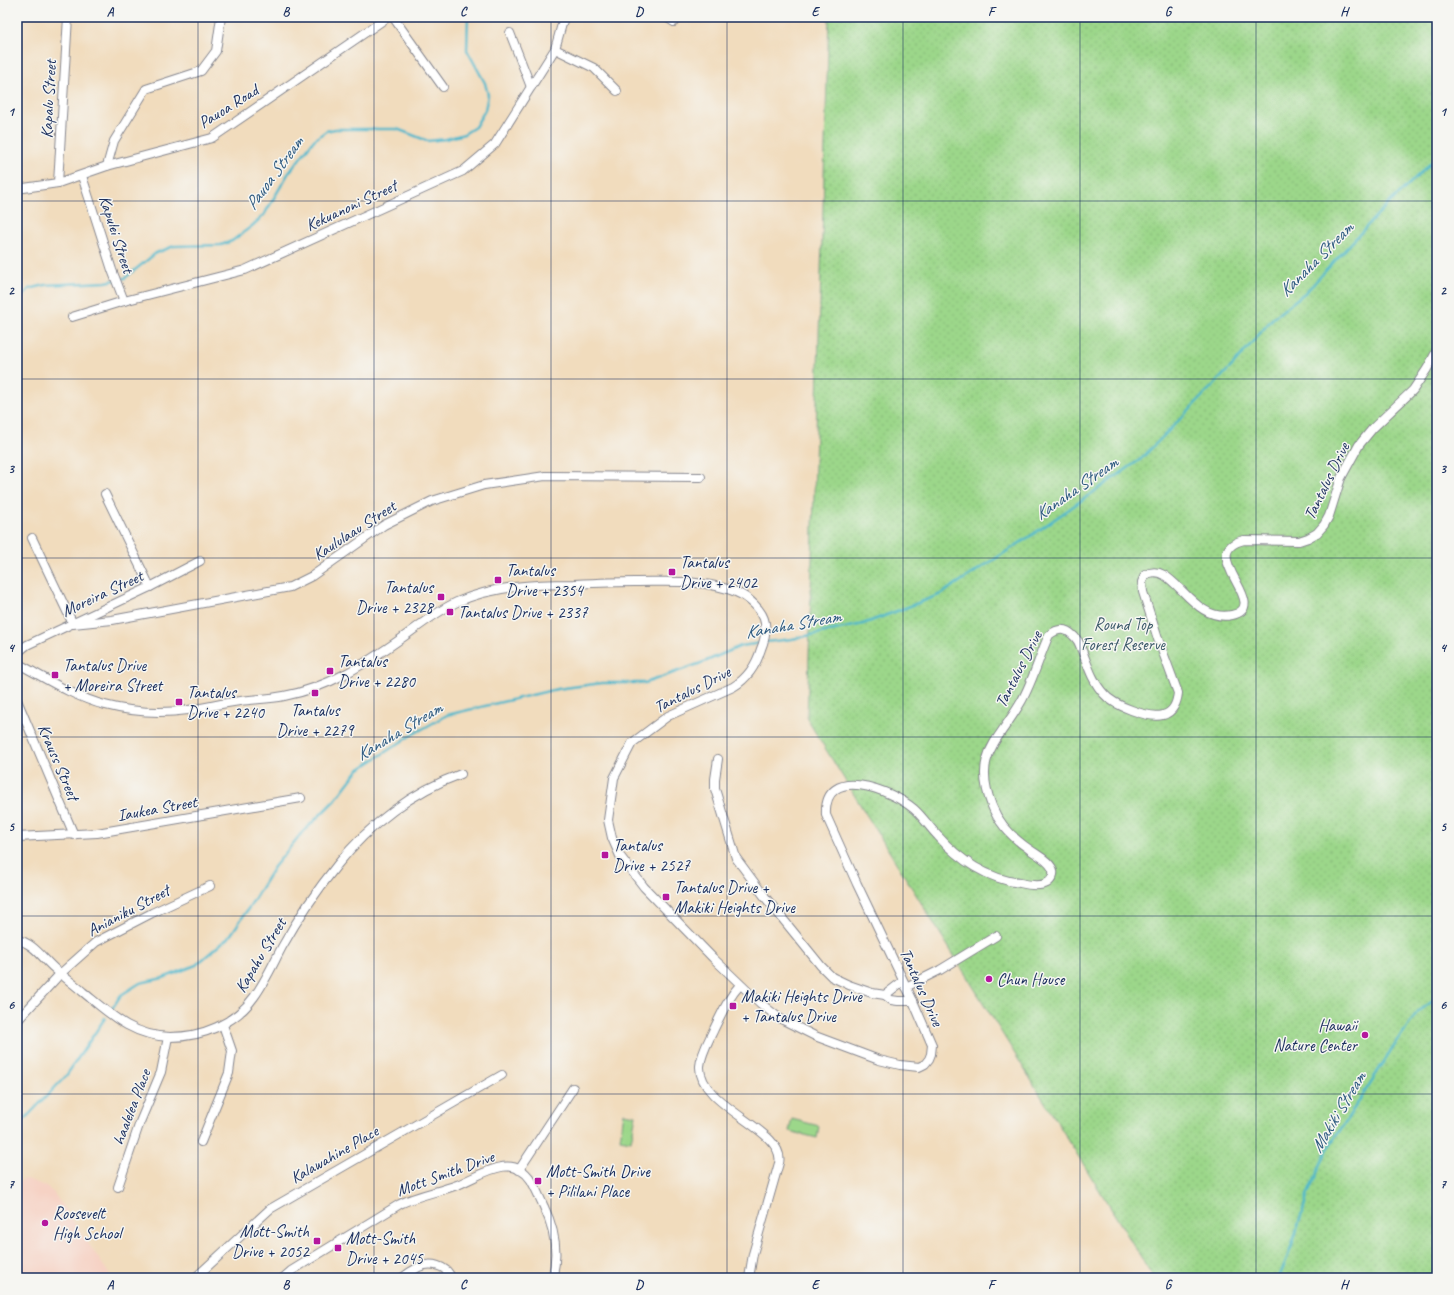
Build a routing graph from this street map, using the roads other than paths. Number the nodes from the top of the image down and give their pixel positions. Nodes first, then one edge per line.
1 (68, 17) edge
2 (221, 17) edge
3 (388, 17) edge
4 (392, 17) edge
5 (564, 17) edge
6 (666, 17) edge
7 (681, 17) edge
8 (510, 33) dead end
9 (555, 49) junction
10 (443, 87) dead end
11 (531, 87) junction
12 (617, 91) dead end
13 (107, 166) junction
14 (82, 176) junction
15 (58, 183) junction
16 (17, 189) edge
17 (124, 301) junction
18 (72, 318) dead end
19 (1437, 350) edge
20 (701, 477) dead end
21 (106, 494) dead end
22 (32, 538) dead end
23 (200, 561) dead end
24 (150, 587) junction
25 (73, 624) junction
26 (17, 653) edge
27 (17, 663) edge
28 (17, 700) edge
29 (718, 760) dead end
30 (461, 774) dead end
31 (301, 798) dead end
32 (74, 835) junction
33 (17, 837) edge
34 (210, 886) dead end
35 (996, 936) dead end
36 (17, 940) edge
37 (60, 974) junction
38 (905, 984) junction
39 (740, 985) junction
40 (885, 995) junction
41 (913, 1001) junction
42 (17, 1022) edge
43 (223, 1025) junction
44 (168, 1037) junction
45 (502, 1075) dead end
46 (573, 1088) dead end
47 (201, 1142) dead end
48 (519, 1170) junction
49 (118, 1186) dead end
50 (195, 1278) edge
51 (283, 1278) edge
52 (402, 1278) edge
53 (451, 1278) edge
54 (552, 1278) edge
55 (749, 1278) edge

1 - 15 street, Kapalu Street
2 - 13 street
3 - 13 street, Pauoa Road
4 - 10 street
5 - 9 street, Kekuanoni Street
6 - 7 street
8 - 11 street
9 - 11 street, Kekuanoni Street
9 - 12 street
11 - 17 street, Kekuanoni Street
13 - 14 street, Pauoa Road
14 - 15 street, Pauoa Road
14 - 17 street, Kapulei Street
15 - 16 street, Pauoa Road
17 - 18 street, Kekuanoni Street
19 - 38 street, Tantalus Drive
20 - 25 street, Kaululaau Street
21 - 24 street
22 - 25 street
23 - 24 street, Moreira Street
24 - 25 street, Moreira Street
25 - 26 street, Moreira Street
27 - 39 street, Tantalus Drive
28 - 32 street, Krauss Street
29 - 40 street
30 - 43 street, Kapahu Street
31 - 32 street, Iaukea Street
32 - 33 street, Iaukea Street
34 - 37 street, Anianiku Street
35 - 38 street
36 - 37 street, Kapahu Street
37 - 42 street, Anianiku Street
37 - 44 street, Kapahu Street
38 - 40 street
38 - 41 street, Tantalus Drive
39 - 41 street, Tantalus Drive
39 - 55 street
40 - 41 street
43 - 44 street, Kapahu Street
43 - 47 street
44 - 49 street, haalelea Place
45 - 50 street, Kalawahine Place
46 - 48 street
48 - 51 street, Mott Smith Drive
48 - 54 street, Mott Smith Drive
52 - 53 street

